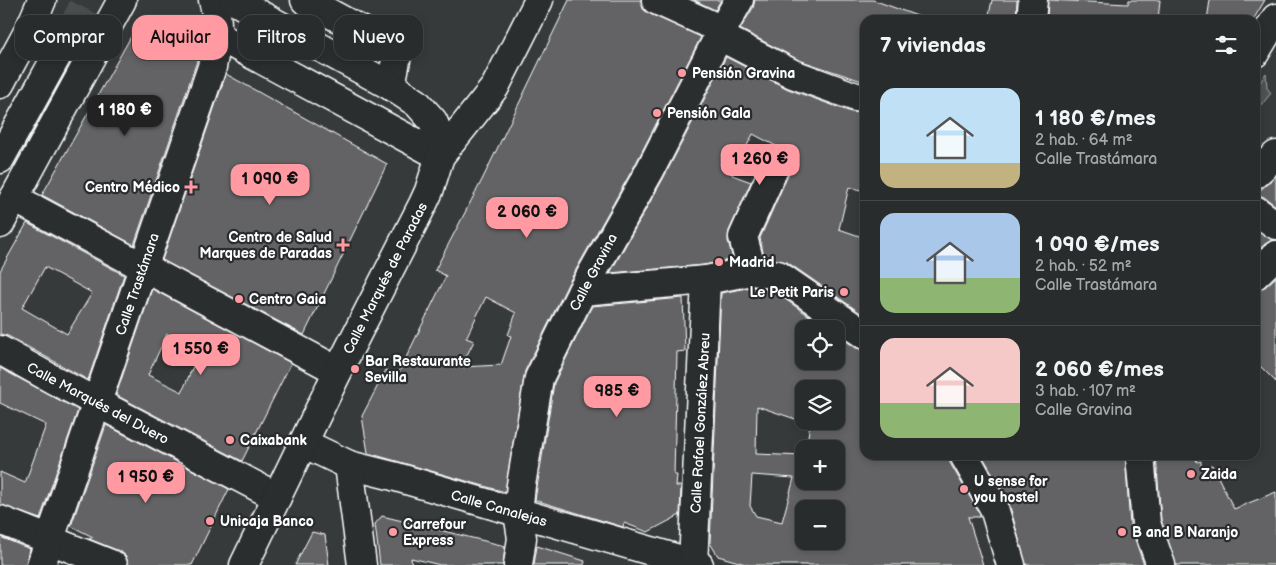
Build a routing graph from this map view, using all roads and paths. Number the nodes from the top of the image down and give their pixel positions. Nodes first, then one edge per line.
1 (122, 0) edge
2 (213, 0) edge
3 (233, 0) edge
4 (305, 0) edge
5 (539, 0) edge
6 (656, 0) edge
7 (739, 0) edge
8 (1033, 0) edge
9 (41, 1) edge
10 (217, 15) edge
11 (1032, 15) edge
12 (1276, 18) edge
13 (722, 30) junction
14 (228, 41) edge
15 (1260, 45) edge
16 (55, 60) edge
17 (213, 60) edge
18 (1, 81) edge
19 (391, 86) junction
20 (860, 97) edge
21 (1276, 155) edge
22 (440, 156) junction
23 (0, 159) edge
24 (777, 162) dead end
25 (1260, 169) edge
26 (14, 198) junction
27 (1260, 214) edge
28 (0, 224) edge
29 (1276, 225) edge
30 (1276, 255) edge
31 (143, 267) junction
32 (1260, 270) edge
33 (752, 271) junction
34 (706, 280) junction
35 (582, 291) junction
36 (860, 332) edge
37 (0, 350) edge
38 (338, 371) junction
39 (96, 402) junction
40 (303, 443) junction
41 (967, 460) edge
42 (1140, 460) edge
43 (349, 465) junction
44 (277, 497) junction
45 (518, 513) junction
46 (0, 520) edge
47 (49, 540) junction
48 (695, 564) edge
49 (41, 565) edge
50 (113, 565) edge
51 (244, 565) edge
52 (362, 565) edge
53 (518, 565) edge
54 (1011, 565) edge
55 (1162, 565) edge

1 - 26 street
2 - 10 street, Calle Trastámara
3 - 19 street
4 - 19 street
5 - 22 street, Calle Marqués de Paradas
6 - 13 street
7 - 13 street, Calle Gravina
8 - 11 street
9 - 18 street
12 - 15 street
13 - 20 street
13 - 35 street, Calle Gravina
14 - 22 street
16 - 23 street
17 - 31 street, Calle Trastámara
19 - 22 street
21 - 25 street
22 - 38 street, Calle Marqués de Paradas
24 - 33 street
26 - 28 street
26 - 31 street
27 - 29 street
30 - 32 street
31 - 38 street
31 - 39 street, Calle Trastámara
33 - 34 street
33 - 36 street
34 - 35 street
34 - 48 street, Calle Rafael González Abreu
35 - 45 street, Calle Gravina
37 - 39 street, Calle Marqués del Duero
38 - 40 street, Calle Marqués de Paradas
39 - 44 street, Calle Marqués del Duero
39 - 47 street, Calle Trastámara
40 - 43 street, Calle Canalejas
40 - 44 street, Calle Marqués de Paradas
41 - 54 street
42 - 55 street
43 - 45 street, Calle Canalejas
43 - 52 street
44 - 51 street, Calle Marqués de Paradas
45 - 48 street, Calle Canalejas
45 - 53 street, Calle Gravina
46 - 47 street
47 - 49 street, Calle Trastámara
47 - 50 street

